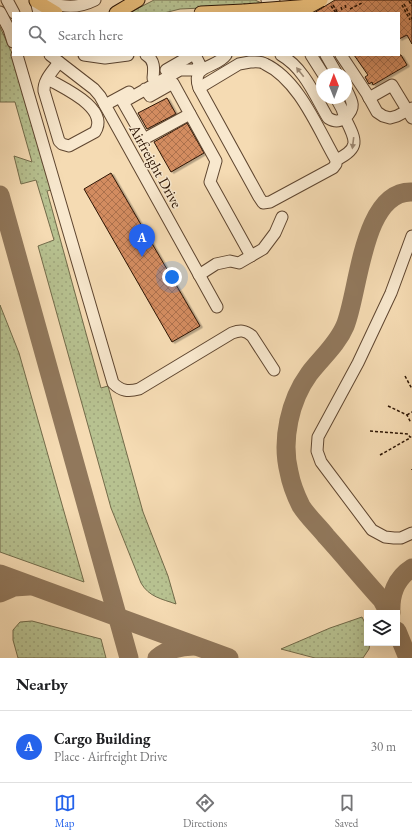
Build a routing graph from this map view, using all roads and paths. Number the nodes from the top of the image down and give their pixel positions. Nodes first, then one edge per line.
1 (7, 0) edge
2 (95, 0) edge
3 (138, 0) edge
4 (411, 1) edge
5 (362, 3) dead end
6 (329, 4) edge
7 (37, 5) edge
8 (345, 5) dead end
9 (403, 5) dead end
10 (412, 6) edge
11 (340, 7) dead end
12 (346, 8) dead end
13 (342, 10) dead end
14 (350, 10) dead end
15 (0, 12) edge
16 (13, 12) edge
17 (54, 12) edge
18 (118, 12) edge
19 (222, 12) edge
20 (336, 12) edge
21 (411, 20) edge
22 (12, 39) edge
23 (17, 56) edge
24 (91, 56) edge
25 (120, 56) edge
26 (147, 56) edge
27 (190, 56) edge
28 (196, 56) edge
29 (219, 56) edge
30 (225, 56) edge
31 (283, 56) edge
32 (313, 56) edge
33 (327, 56) edge
34 (341, 56) edge
35 (54, 58) edge
36 (206, 67) junction
37 (319, 68) edge
38 (334, 68) edge
39 (152, 78) junction
40 (48, 79) junction
41 (199, 88) junction
42 (94, 89) junction
43 (145, 90) junction
44 (123, 95) junction
45 (369, 98) junction
46 (352, 102) edge
47 (339, 104) edge
48 (105, 105) junction
49 (411, 112) edge
50 (190, 114) junction
51 (345, 118) junction
52 (336, 160) junction
53 (282, 217) dead end
54 (412, 236) edge
55 (251, 256) junction
56 (200, 275) junction
57 (217, 307) dead end
58 (274, 370) dead end
59 (405, 376) dead end
60 (412, 389) edge
61 (388, 406) dead end
62 (412, 412) edge
63 (407, 415) junction
64 (411, 423) edge
65 (370, 431) dead end
66 (412, 437) edge
67 (380, 455) dead end
68 (412, 533) edge

1 - 16 street
2 - 7 street
3 - 18 main road
4 - 10 path
5 - 14 path
6 - 19 main road, bridge
6 - 20 path
7 - 17 main road
8 - 12 path
9 - 21 path
11 - 13 path
15 - 22 street
23 - 58 street
24 - 25 street
26 - 39 street
27 - 39 street
28 - 43 street
29 - 36 street
30 - 36 street
51 -> 31 street
32 - 37 street
33 - 38 street
34 - 45 street
35 - 40 street
35 - 42 street, Airfreight Drive
36 - 41 street
39 - 44 street
40 - 40 street
41 - 52 street
41 - 52 street
42 - 44 street
42 - 48 street, Airfreight Drive
43 - 50 street
43 - 50 street
44 - 48 street
45 - 49 street
45 - 49 street
46 - 51 street
47 - 51 street
48 - 56 street, Airfreight Drive
50 - 55 street
51 -> 52 street
53 - 55 street
54 - 68 street
55 - 56 street
56 - 57 street, Airfreight Drive
59 - 60 path
61 - 63 path
62 - 63 path
63 - 64 path
65 - 66 path
66 - 67 path

